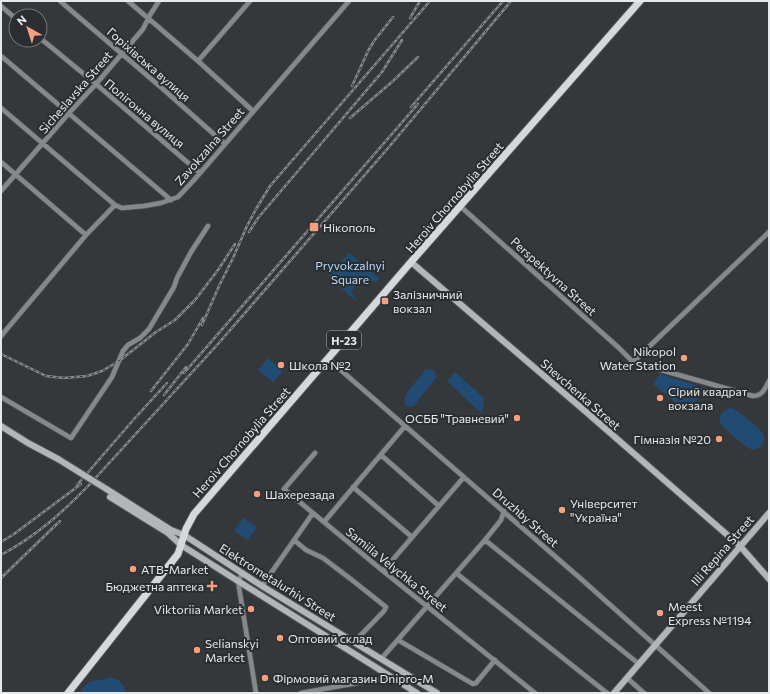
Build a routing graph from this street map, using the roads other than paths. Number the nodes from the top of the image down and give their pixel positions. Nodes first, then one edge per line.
1 (60, 1) edge
2 (128, 1) edge
3 (137, 1) edge
4 (159, 1) edge
5 (250, 1) edge
6 (349, 1) edge
7 (640, 1) edge
8 (137, 8) junction
9 (149, 18) junction
10 (48, 45) edge
11 (122, 54) junction
12 (1, 56) edge
13 (198, 61) junction
14 (96, 84) junction
15 (1, 108) edge
16 (253, 111) junction
17 (69, 113) junction
18 (42, 144) junction
19 (225, 144) junction
20 (1, 162) edge
21 (200, 173) junction
22 (16, 175) junction
23 (1, 191) edge
24 (171, 200) junction
25 (115, 205) junction
26 (460, 206) junction
27 (208, 226) dead end
28 (769, 232) edge
29 (86, 235) junction
30 (411, 262) junction
31 (1, 336) edge
32 (640, 354) junction
33 (328, 359) junction
34 (633, 362) junction
35 (641, 367) junction
36 (769, 382) edge
37 (1, 397) edge
38 (1, 426) edge
39 (405, 426) junction
40 (314, 453) dead end
41 (381, 455) junction
42 (464, 477) junction
43 (354, 487) junction
44 (106, 492) junction
45 (439, 506) junction
46 (504, 511) junction
47 (313, 513) junction
48 (769, 513) edge
49 (324, 522) junction
50 (184, 535) junction
51 (412, 537) junction
52 (294, 540) junction
53 (485, 540) junction
54 (181, 544) junction
55 (740, 546) junction
56 (383, 571) junction
57 (456, 573) junction
58 (242, 574) junction
59 (769, 579) edge
60 (238, 581) junction
61 (262, 586) junction
62 (428, 606) junction
63 (398, 640) junction
64 (354, 642) junction
65 (655, 646) junction
66 (381, 659) junction
67 (494, 660) junction
68 (639, 664) junction
69 (391, 677) junction
70 (627, 678) junction
71 (68, 693) edge
72 (256, 693) edge
73 (301, 693) edge
74 (417, 693) edge
75 (437, 693) edge
76 (535, 693) edge
77 (607, 693) edge
78 (614, 693) edge
79 (644, 693) edge
80 (709, 693) edge

1 - 11 street, Горіхівська вулиця
2 - 8 street
3 - 8 street
4 - 9 street, Sicheslavska Street
5 - 13 street
6 - 16 street, Zavokzalna Street
7 - 26 main road, Heroiv Chornobylia Street / Н-23
8 - 9 street
9 - 11 street, Sicheslavska Street
9 - 13 street
10 - 14 street, Полігонна вулиця
11 - 14 street, Sicheslavska Street
11 - 19 street, Горіхівська вулиця
12 - 17 street
13 - 16 street
14 - 17 street, Sicheslavska Street
14 - 21 street, Полігонна вулиця
15 - 18 street
16 - 19 street, Zavokzalna Street
17 - 18 street, Sicheslavska Street
17 - 24 street
18 - 22 street, Sicheslavska Street
18 - 25 street
19 - 21 street, Zavokzalna Street
20 - 22 street
21 - 24 street, Zavokzalna Street
22 - 23 street, Sicheslavska Street
22 - 29 street
24 - 25 street, Zavokzalna Street
25 - 29 street
26 - 30 main road, Heroiv Chornobylia Street / Н-23
26 - 34 street, Perspektyvna Street
27 - 37 street
28 - 32 street
29 - 31 street
30 - 33 main road, Heroiv Chornobylia Street / Н-23
30 - 55 main road, Shevchenka Street
32 - 34 street
32 - 35 street
33 - 39 street, Druzhby Street
33 - 50 main road, Heroiv Chornobylia Street / Н-23
34 - 35 street, Perspektyvna Street
35 - 36 street
38 - 44 main road, bridge
39 - 41 street
39 - 42 street, Druzhby Street
40 - 47 street, Samiila Velychka Street
41 - 43 street
41 - 45 street
42 - 45 street
42 - 46 street, Druzhby Street
43 - 49 street
43 - 51 street
44 - 50 main road, Elektrometalurhiv Street
44 - 54 main road, Elektrometalurhiv Street
45 - 51 street
46 - 53 street
46 - 65 street, Druzhby Street
47 - 49 street, Samiila Velychka Street
47 - 52 street
48 - 55 main road, Illi Repina Street
49 - 56 street, Samiila Velychka Street
50 - 54 main road, Heroiv Chornobylia Street / Н-23
50 - 58 main road, Elektrometalurhiv Street
51 - 56 street
52 - 61 street
52 - 64 street
53 - 57 street
53 - 68 street
54 - 60 main road, Elektrometalurhiv Street
54 - 71 main road, Heroiv Chornobylia Street / Н-23
55 - 59 main road, Shevchenka Street
55 - 65 main road, Illi Repina Street
56 - 62 street, Samiila Velychka Street
57 - 62 street
57 - 77 street
58 - 60 street
58 - 61 main road, Elektrometalurhiv Street
60 - 69 main road, Elektrometalurhiv Street
60 - 72 street
61 - 64 main road, Elektrometalurhiv Street
62 - 63 street
62 - 67 street, Samiila Velychka Street
63 - 66 street
63 - 67 street
64 - 66 main road, Elektrometalurhiv Street
65 - 68 main road, Illi Repina Street
65 - 80 street, Druzhby Street
66 - 75 main road, Elektrometalurhiv Street
67 - 76 street, Samiila Velychka Street
68 - 70 main road, Illi Repina Street
69 - 73 street
69 - 74 main road, Elektrometalurhiv Street
70 - 78 main road, Illi Repina Street
70 - 79 street

